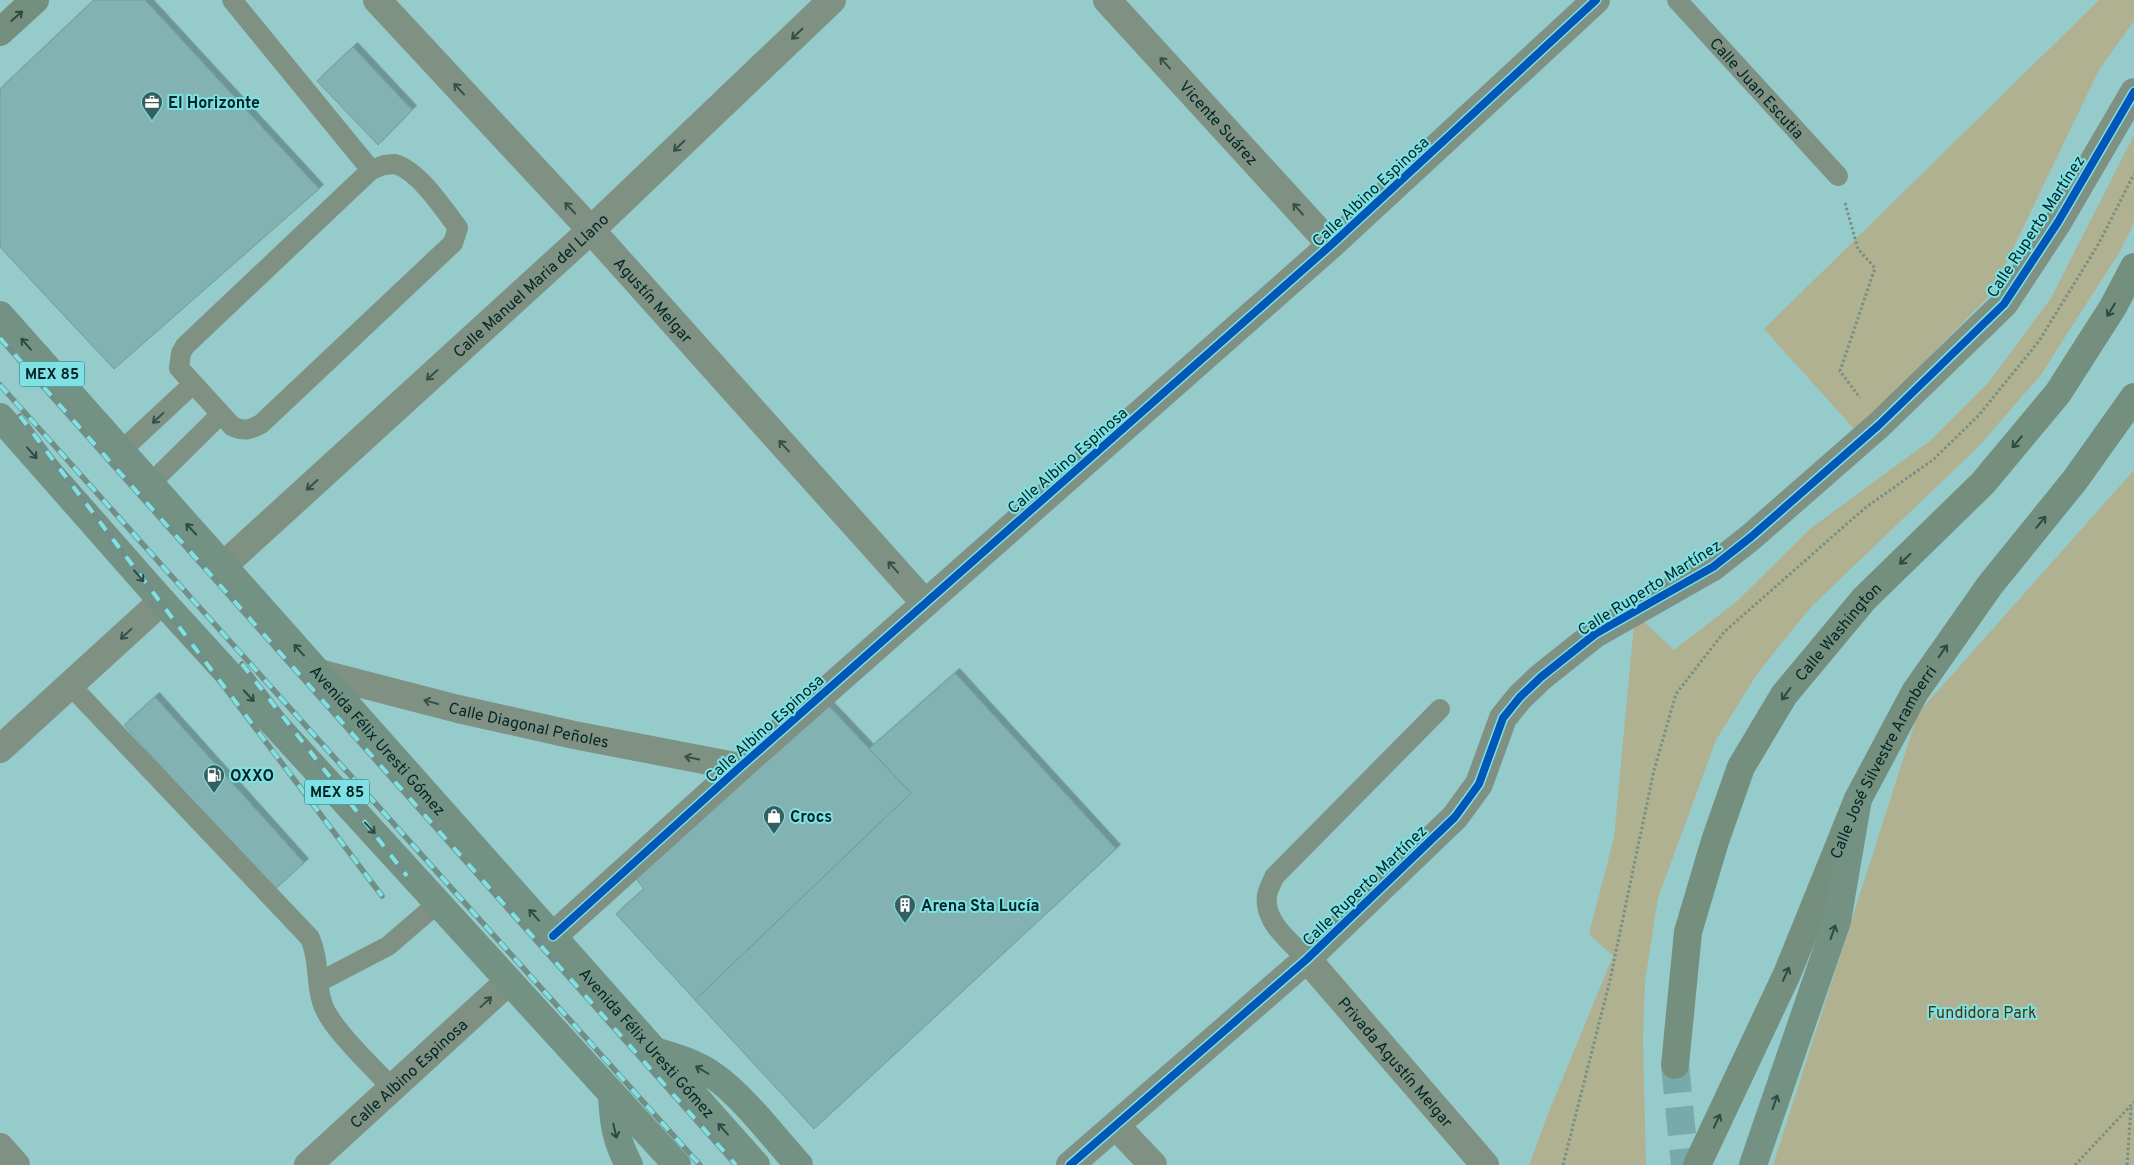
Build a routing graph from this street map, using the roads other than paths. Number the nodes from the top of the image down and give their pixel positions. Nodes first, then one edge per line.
1 (35, 0) edge
2 (232, 0) edge
3 (376, 0) edge
4 (832, 0) edge
5 (1107, 0) edge
6 (1677, 0) edge
7 (1585, 5) edge
8 (0, 32) edge
9 (2134, 92) edge
10 (371, 170) junction
11 (1838, 176) road end
12 (591, 230) junction
13 (1331, 245) junction
14 (2134, 267) edge
15 (0, 315) edge
16 (193, 384) junction
17 (2134, 397) edge
18 (220, 415) junction
19 (0, 417) edge
20 (120, 452) junction
21 (150, 484) junction
22 (224, 565) junction
23 (162, 601) junction
24 (925, 603) junction
25 (319, 673) junction
26 (70, 686) junction
27 (1440, 709) dead end
28 (0, 749) edge
29 (740, 767) junction
30 (1858, 799) junction
31 (438, 903) junction
32 (553, 936) junction
33 (1307, 958) junction
34 (509, 981) junction
35 (319, 982) junction
36 (654, 1051) junction
37 (1675, 1065) tunnel mouth
38 (392, 1088) junction
39 (612, 1094) junction
40 (1116, 1126) junction
41 (0, 1147) edge
42 (16, 1165) edge
43 (308, 1165) edge
44 (629, 1165) edge
45 (677, 1165) edge
46 (756, 1165) edge
47 (799, 1165) edge
48 (1070, 1165) edge
49 (1153, 1165) edge
50 (1484, 1165) edge
51 (1697, 1165) edge
52 (1753, 1165) edge

8 -> 1 main road
2 - 10 lane
12 -> 3 street, Agustín Melgar
4 -> 12 street, Calle Manuel Maria del Llano
13 -> 5 street, Vicente Suárez
6 - 11 lane, Calle Juan Escutia
7 - 13 street, Calle Albino Espinosa
9 - 33 street, Calle Ruperto Martínez
10 - 16 lane
10 - 18 lane
12 -> 22 street, Calle Manuel Maria del Llano
24 -> 12 street, Agustín Melgar
13 - 24 street, Calle Albino Espinosa
14 -> 37 main road, Calle Washington
20 -> 15 main road, Avenida Félix Uresti Gómez / MEX 85
16 - 18 lane
16 -> 20 lane
30 -> 17 main road, Calle José Silvestre Aramberri
18 - 21 lane
19 -> 23 main road, MEX 85
20 - 21 main road, Avenida Félix Uresti Gómez / MEX 85
22 -> 21 main road, Avenida Félix Uresti Gómez / MEX 85
25 -> 22 main road, Avenida Félix Uresti Gómez / MEX 85
23 -> 26 street
23 -> 31 main road, MEX 85
24 - 29 street, Calle Albino Espinosa
29 -> 25 street, Calle Diagonal Peñoles
32 -> 25 main road, Avenida Félix Uresti Gómez / MEX 85
26 - 28 street
26 - 35 lane
27 - 33 lane
29 - 32 street, Calle Albino Espinosa
51 -> 30 main road, Calle José Silvestre Aramberri
52 -> 30 main road
31 - 34 main road, MEX 85
31 - 35 lane
32 - 36 main road, Avenida Félix Uresti Gómez / MEX 85
33 - 40 street, Calle Ruperto Martínez
33 - 50 street, Privada Agustín Melgar
38 -> 34 street, Calle Albino Espinosa
34 - 39 main road, MEX 85
35 - 38 lane
46 -> 36 main road, Avenida Félix Uresti Gómez / MEX 85
47 -> 36 main road
38 - 43 street, Calle Albino Espinosa
39 -> 44 main road
39 - 45 main road, MEX 85
40 - 48 street, Calle Ruperto Martínez
40 - 49 street
41 - 42 street

